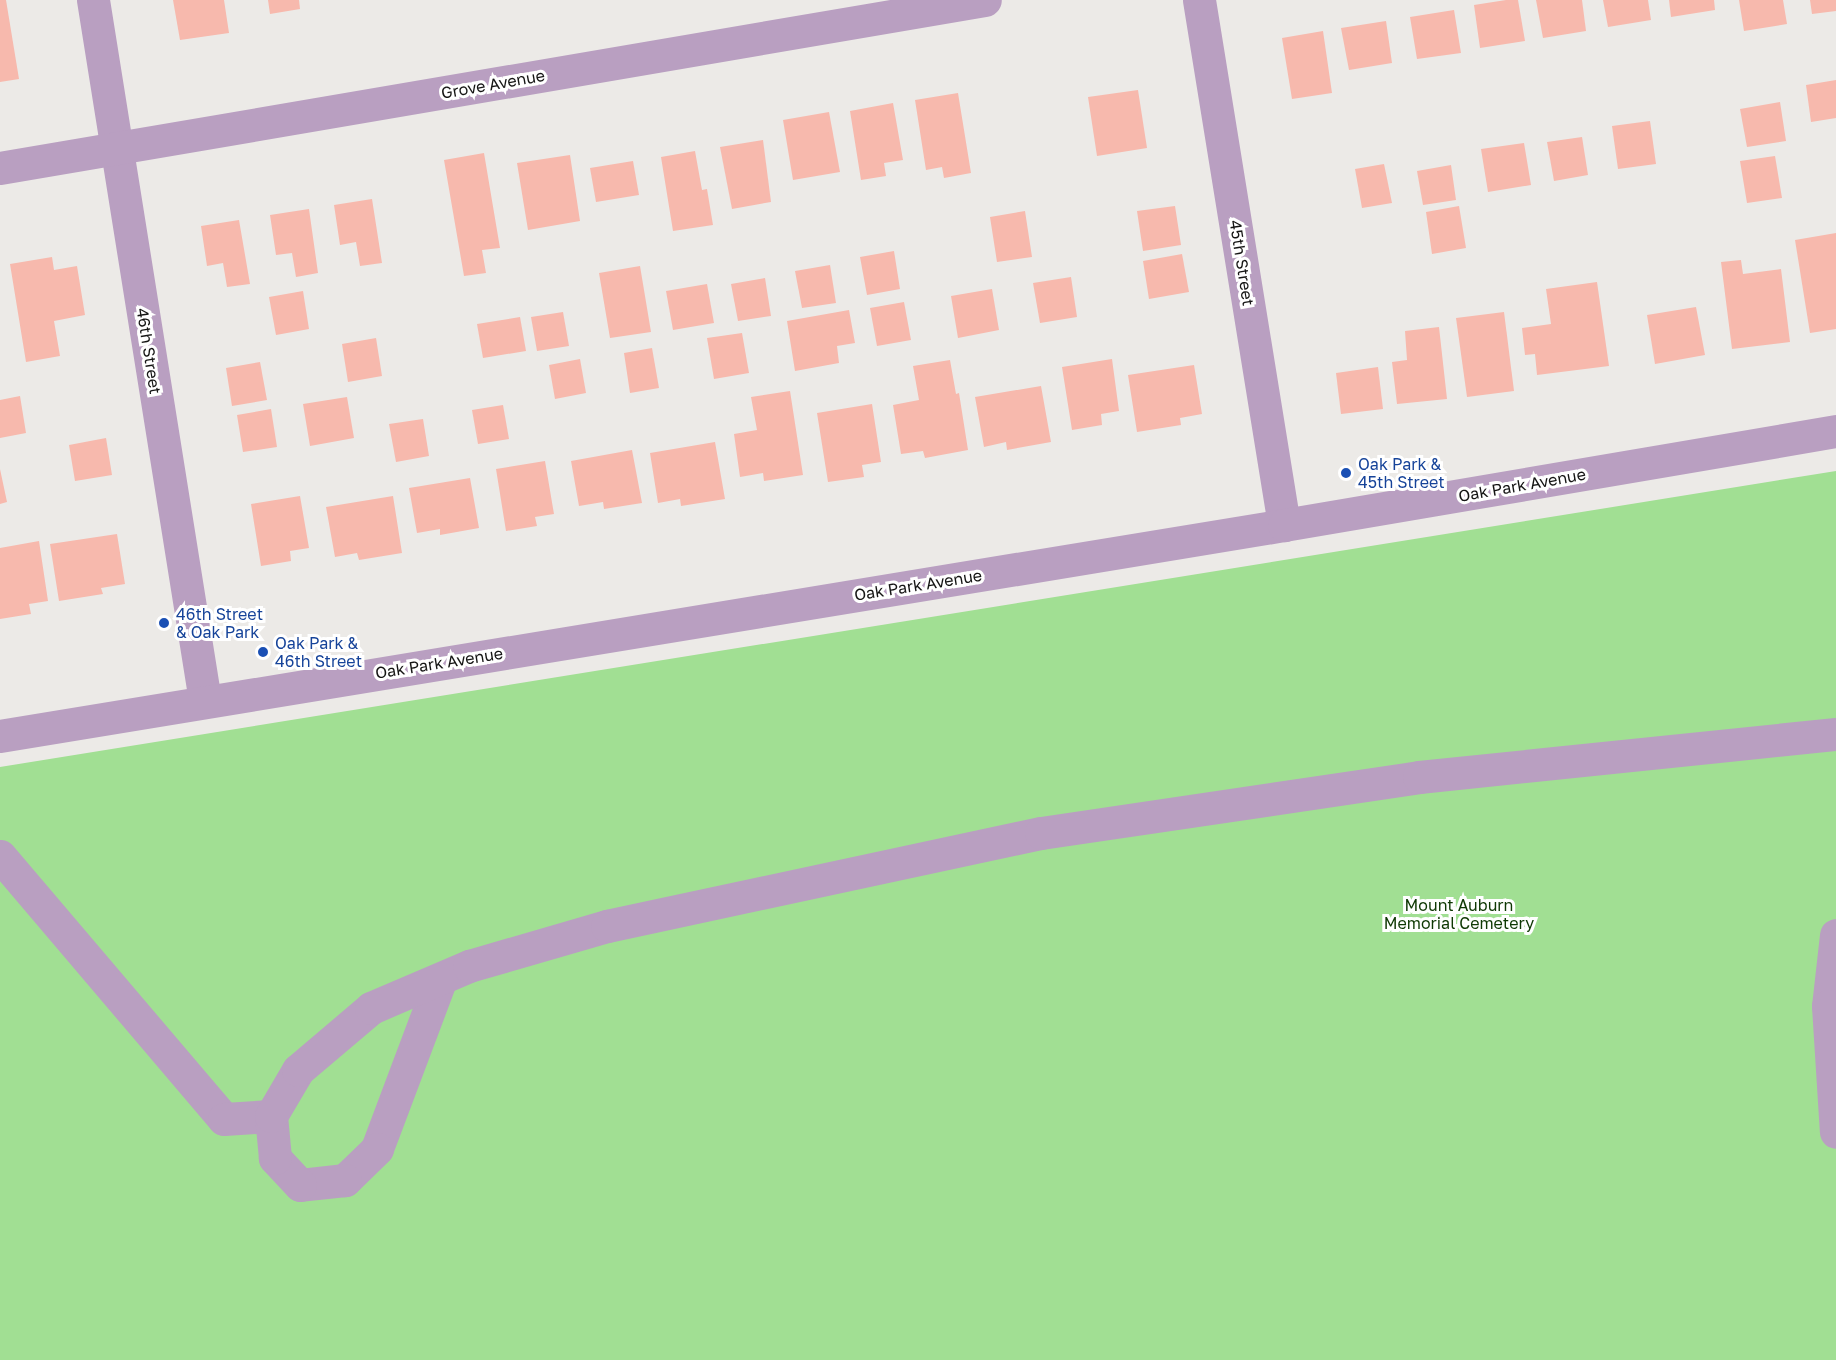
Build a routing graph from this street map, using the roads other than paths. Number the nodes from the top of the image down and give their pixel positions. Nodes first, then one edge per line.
1 (93, 0) edge
2 (985, 0) edge
3 (1199, 0) edge
4 (116, 148) junction
5 (0, 168) edge
6 (1836, 431) edge
7 (1284, 525) junction
8 (205, 701) junction
9 (1836, 734) edge
10 (0, 736) edge
11 (0, 856) edge
12 (1836, 935) edge
13 (440, 981) junction
14 (271, 1116) junction
15 (1836, 1132) edge

1 - 4 street, 46th Street
2 - 4 street, Grove Avenue
3 - 7 street, 45th Street
4 - 5 street, Grove Avenue
4 - 8 street, 46th Street
6 - 7 street, Oak Park Avenue
7 - 8 street, Oak Park Avenue
8 - 10 street, Oak Park Avenue
9 - 13 street
11 - 14 street
12 - 15 street
13 - 14 street
13 - 14 street

